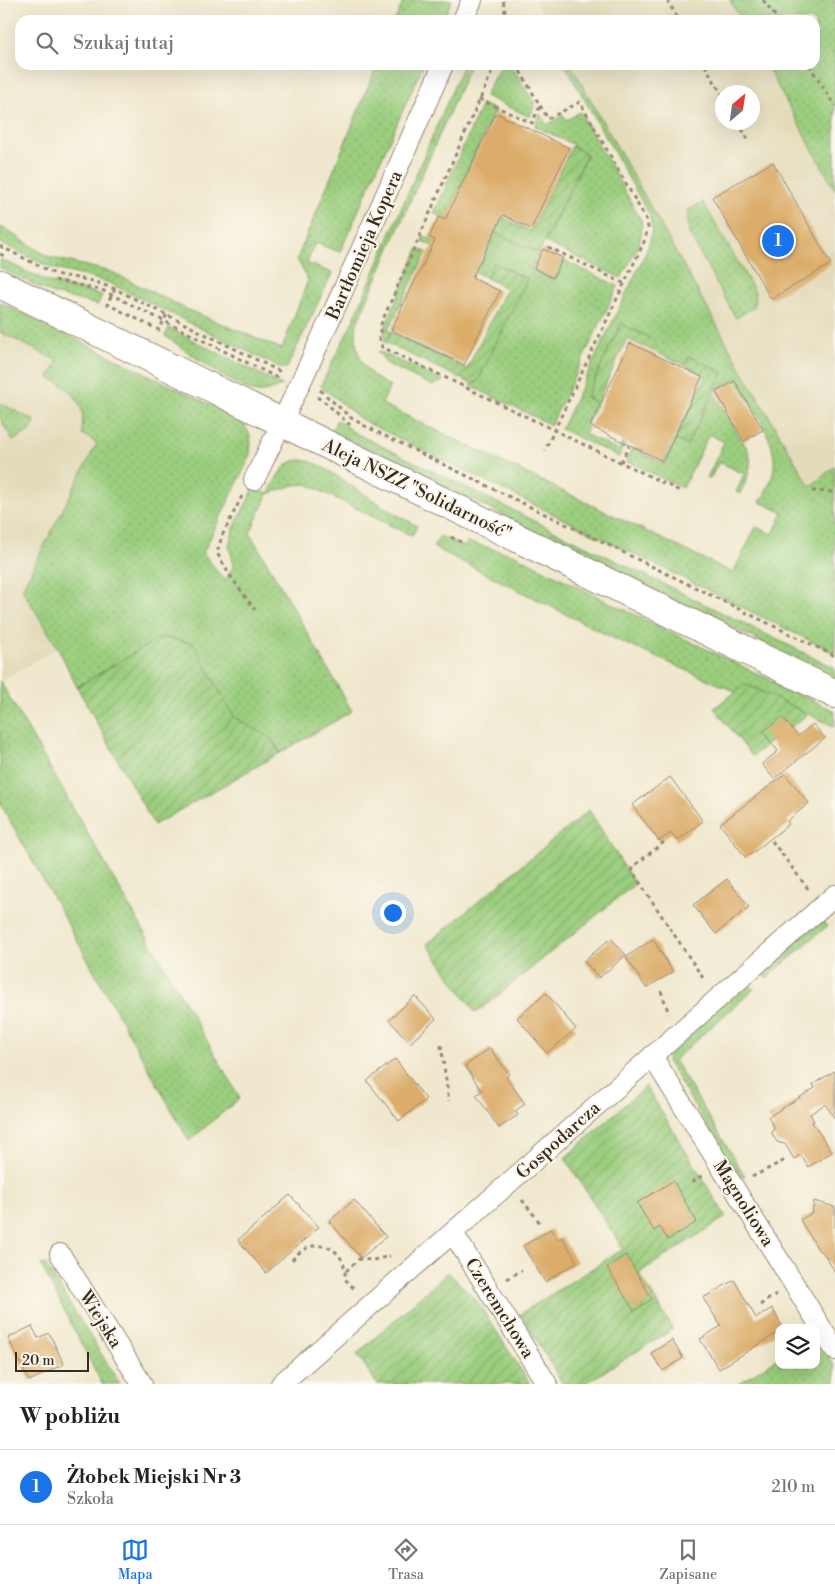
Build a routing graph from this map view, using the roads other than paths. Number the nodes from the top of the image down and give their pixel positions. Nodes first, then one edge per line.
1 (472, 0) edge
2 (465, 15) edge
3 (441, 70) edge
4 (0, 284) edge
5 (282, 423) junction
6 (254, 480) road end
7 (835, 694) edge
8 (829, 900) edge
9 (652, 1056) junction
10 (453, 1233) junction
11 (60, 1254) dead end
12 (835, 1350) edge
13 (142, 1384) edge
14 (281, 1384) edge
15 (547, 1384) edge

1 - 2 street
3 - 5 street, Bartłomieja Kopera
4 - 5 street, Aleja NSZZ "Solidarność"
5 - 6 street, Bartłomieja Kopera
5 - 7 street, Aleja NSZZ "Solidarność"
8 - 9 street, Gospodarcza
9 - 10 street, Gospodarcza
9 - 12 street, Magnoliowa
10 - 14 street, Gospodarcza
10 - 15 street, Czeremchowa
11 - 13 street, Wiejska

